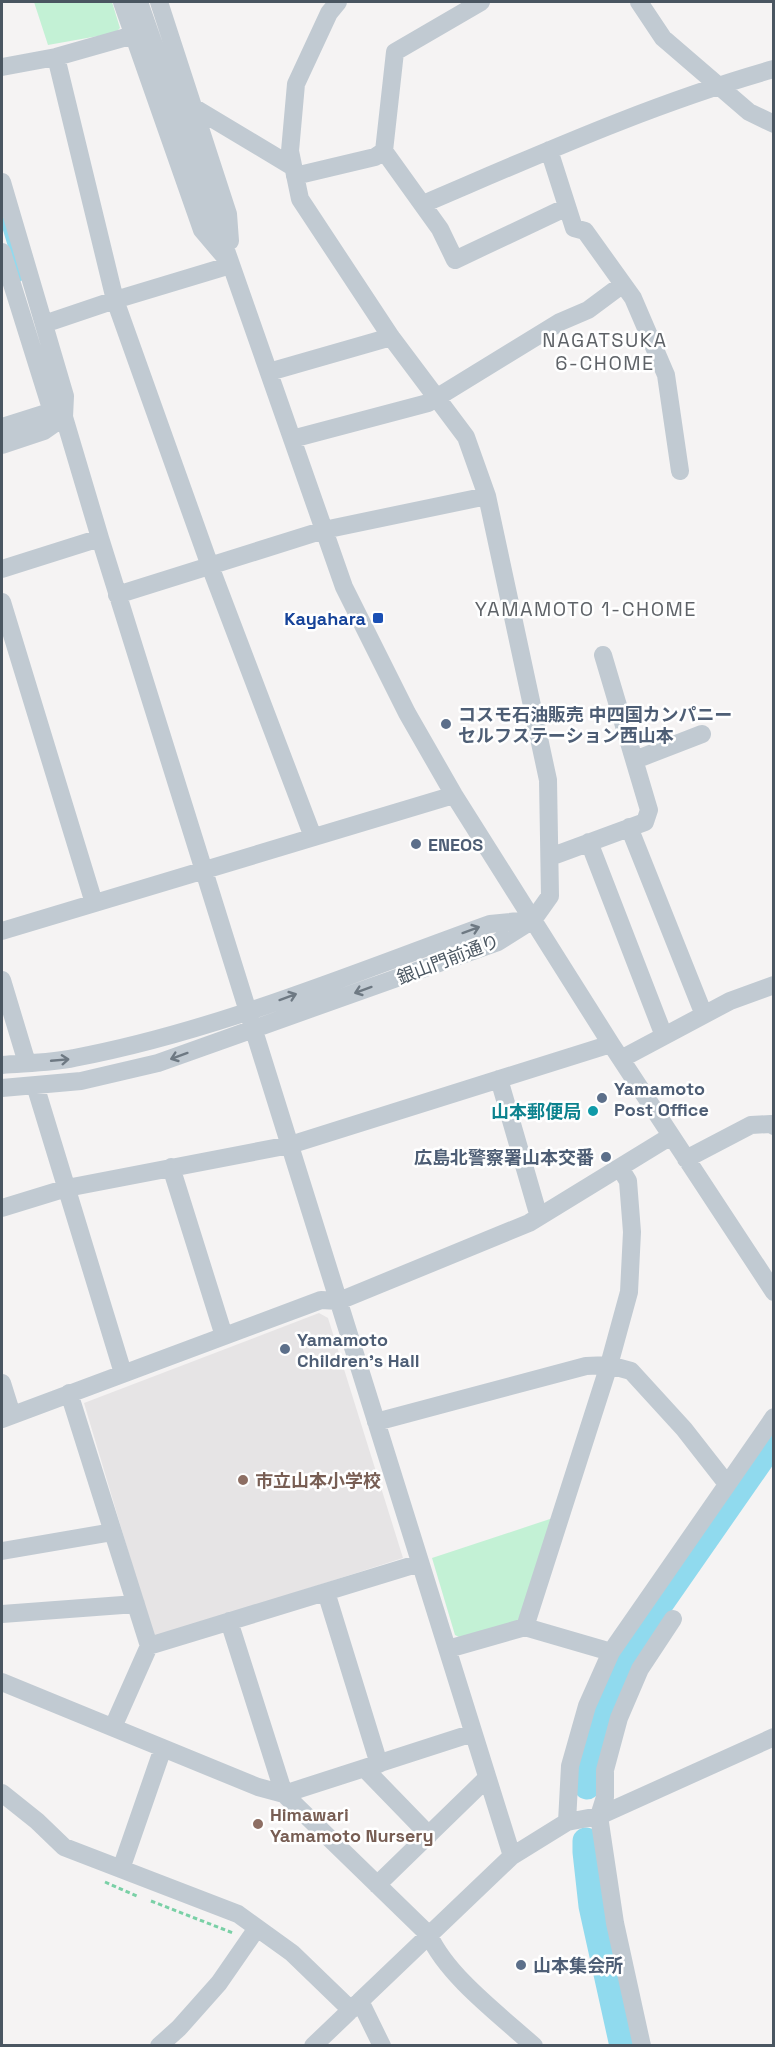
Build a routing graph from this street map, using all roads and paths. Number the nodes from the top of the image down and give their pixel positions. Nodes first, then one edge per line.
1 (122, 2) edge
2 (139, 2) edge
3 (159, 2) edge
4 (338, 2) edge
5 (481, 2) edge
6 (639, 2) edge
7 (130, 36) dead end
8 (56, 57) junction
9 (2, 67) edge
10 (774, 69) edge
11 (717, 85) junction
12 (193, 107) junction
13 (774, 124) edge
14 (549, 150) junction
15 (384, 151) junction
16 (294, 171) junction
17 (2, 182) edge
18 (423, 204) junction
19 (567, 207) junction
20 (2, 252) edge
21 (231, 265) junction
22 (623, 285) junction
23 (115, 300) junction
24 (44, 324) junction
25 (391, 337) junction
26 (269, 372) junction
27 (437, 399) junction
28 (64, 417) junction
29 (2, 427) edge
30 (292, 439) junction
31 (2, 445) edge
32 (680, 471) dead end
33 (487, 496) junction
34 (324, 530) junction
35 (100, 538) junction
36 (210, 566) junction
37 (2, 569) edge
38 (117, 595) junction
39 (2, 602) edge
40 (603, 655) dead end
41 (702, 734) dead end
42 (635, 760) junction
43 (454, 795) junction
44 (629, 828) junction
45 (313, 837) junction
46 (589, 842) junction
47 (550, 857) junction
48 (204, 870) junction
49 (94, 903) junction
50 (533, 920) junction
51 (2, 931) edge
52 (2, 980) edge
53 (774, 985) edge
54 (248, 1011) junction
55 (704, 1015) junction
56 (254, 1029) junction
57 (664, 1036) junction
58 (616, 1051) junction
59 (27, 1063) junction
60 (2, 1065) edge
61 (499, 1079) junction
62 (35, 1085) junction
63 (2, 1088) edge
64 (774, 1126) edge
65 (671, 1136) junction
66 (290, 1144) junction
67 (686, 1159) junction
68 (171, 1167) junction
69 (620, 1168) junction
70 (66, 1188) junction
71 (2, 1208) edge
72 (539, 1217) junction
73 (774, 1292) edge
74 (339, 1301) junction
75 (224, 1336) junction
76 (609, 1365) junction
77 (123, 1373) junction
78 (2, 1383) edge
79 (69, 1393) junction
80 (7, 1417) edge
81 (774, 1417) edge
82 (376, 1422) junction
83 (727, 1484) junction
84 (113, 1532) junction
85 (2, 1551) edge
86 (420, 1563) junction
87 (326, 1592) junction
88 (136, 1604) junction
89 (2, 1614) edge
90 (673, 1619) dead end
91 (229, 1621) junction
92 (525, 1628) junction
93 (149, 1646) junction
94 (448, 1649) junction
95 (611, 1652) junction
96 (2, 1682) edge
97 (113, 1727) junction
98 (473, 1733) junction
99 (774, 1737) edge
100 (163, 1748) junction
101 (371, 1766) junction
102 (487, 1778) junction
103 (2, 1793) edge
104 (284, 1794) junction
105 (599, 1816) junction
106 (567, 1822) junction
107 (429, 1835) junction
108 (512, 1856) junction
109 (121, 1869) junction
110 (377, 1885) junction
111 (151, 1901) dead end
112 (257, 1928) junction
113 (233, 1934) dead end
114 (429, 1935) junction
115 (356, 2005) junction
116 (159, 2046) edge
117 (313, 2046) edge
118 (382, 2046) edge
119 (534, 2046) edge
120 (642, 2046) edge

1 - 21 street
2 - 21 street
3 - 12 street
4 - 16 street
5 - 15 street
6 - 11 street
7 - 8 street
8 - 9 street
8 - 23 street
10 - 11 street
11 - 13 street
11 - 14 street
12 - 16 street
12 - 21 street
14 - 18 street
14 - 19 street
15 - 16 street
15 - 18 street
16 - 25 street
17 - 24 street
18 - 19 street
19 - 22 street
20 - 28 street
21 - 23 street
21 - 26 street
22 - 27 street
22 - 32 street
23 - 24 street
23 - 36 street
24 - 28 street
25 - 26 street
25 - 27 street
26 - 30 street
27 - 30 street
27 - 33 street
28 - 29 street
28 - 31 street
28 - 35 street
30 - 34 street
33 - 34 street
33 - 47 street
34 - 36 street
34 - 43 street
35 - 37 street
35 - 38 street
36 - 38 street
36 - 45 street
38 - 48 street
39 - 49 street
40 - 42 street
41 - 42 street
42 - 44 street
43 - 45 street
43 - 50 street
44 - 46 street
44 - 55 street
45 - 48 street
46 - 47 street
46 - 57 street
47 - 50 street
48 - 49 street
48 - 54 street
49 - 51 street
54 -> 50 street, 銀山門前通り
50 -> 56 street, 銀山門前通り
50 - 58 street
52 - 59 street
53 - 55 street
54 - 56 street
59 -> 54 street, 銀山門前通り
55 - 57 street
56 -> 62 street, 銀山門前通り
56 - 66 street
57 - 58 street
58 - 61 street
58 - 65 street
59 - 60 street, 銀山門前通り
61 - 66 street
61 - 72 street
62 - 63 street, 銀山門前通り
62 - 70 street
64 - 67 street
65 - 67 street
65 - 69 street
66 - 68 street
66 - 74 street
67 - 73 street
68 - 70 street
68 - 75 street
69 - 72 street
69 - 76 street
70 - 71 street
70 - 77 street
72 - 74 street
74 - 75 street
74 - 82 street
75 - 77 street
76 - 82 street
76 - 83 street
76 - 92 street
77 - 79 street
78 - 80 street
79 - 80 street
79 - 84 street
81 - 83 street
82 - 86 street
83 - 95 street
84 - 85 street
84 - 88 street
86 - 87 street
86 - 94 street
87 - 91 street
87 - 101 street
88 - 89 street
88 - 93 street
90 - 105 street
91 - 93 street
91 - 104 street
92 - 94 street
92 - 95 street
93 - 97 street
94 - 98 street
95 - 106 street
96 - 97 street
97 - 100 street
98 - 101 street
98 - 102 street
99 - 105 street
100 - 104 street
100 - 109 street
101 - 104 street
101 - 107 street
102 - 107 street
102 - 108 street
103 - 109 street
104 - 110 street
105 - 106 street
105 - 120 street
106 - 108 street
107 - 110 street
108 - 114 street
109 - 112 street
110 - 114 street
111 - 113 path
112 - 115 street
112 - 116 street
114 - 115 street
114 - 119 street
115 - 117 street
115 - 118 street

